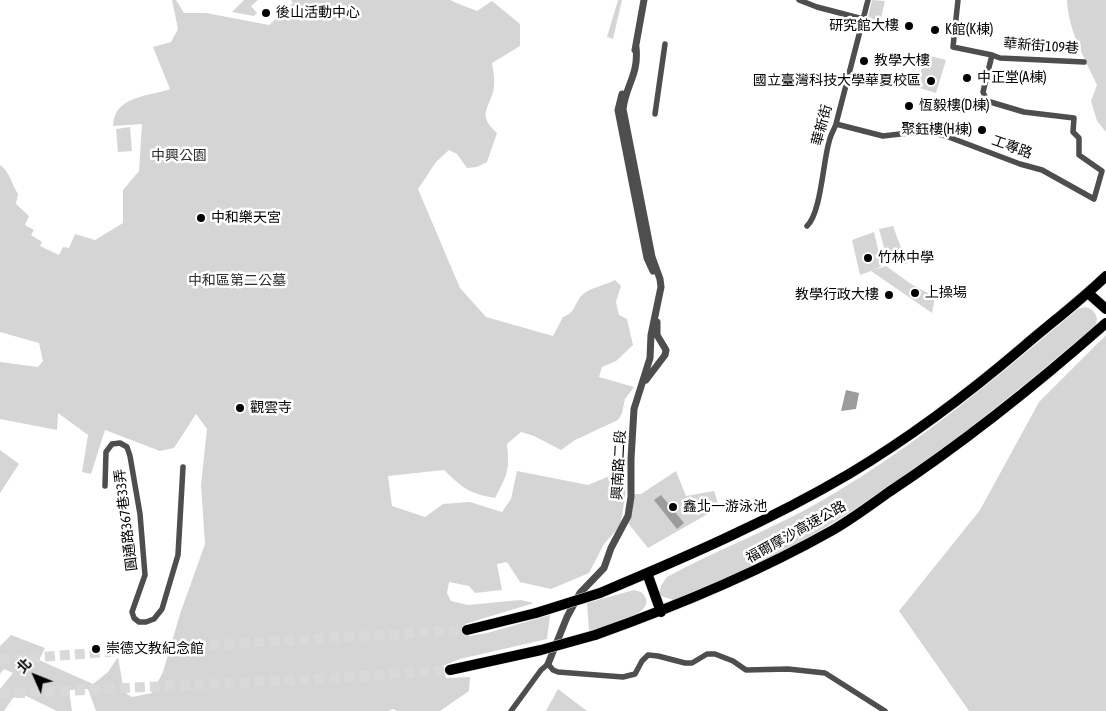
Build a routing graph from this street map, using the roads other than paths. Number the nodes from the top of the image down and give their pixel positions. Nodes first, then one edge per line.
1 (644, 0) edge
2 (798, 0) edge
3 (868, 0) edge
4 (958, 0) edge
5 (863, 19) junction
6 (665, 44) dead end
7 (992, 54) junction
8 (1084, 62) dead end
9 (655, 114) dead end
10 (836, 124) junction
11 (807, 226) dead end
12 (1106, 276) edge
13 (1088, 293) junction
14 (657, 308) junction
15 (1106, 309) edge
16 (1106, 323) edge
17 (637, 396) junction
18 (183, 467) dead end
19 (105, 486) dead end
20 (648, 573) junction
21 (661, 612) junction
22 (467, 630) tunnel mouth
23 (548, 664) junction
24 (450, 670) tunnel mouth
25 (511, 711) edge
26 (885, 711) edge

1 - 14 street, 興南路二段
2 - 5 street
3 - 5 street, 華新街
4 - 7 street, 華新街109巷
5 - 10 street, 華新街
6 - 9 street
7 - 8 street, 華新街109巷
7 - 10 street, 工專路
10 - 11 street, 華新街
12 - 13 highway, 福爾摩沙高速公路
13 - 15 highway
13 - 20 highway, 福爾摩沙高速公路
14 - 17 street, 興南路二段
14 - 17 street, 興南路二段
16 - 21 highway, 福爾摩沙高速公路
17 - 23 street, 興南路二段
18 - 19 street, 圓通路367巷33弄
20 - 21 highway
20 - 22 highway, 福爾摩沙高速公路, bridge
21 - 24 highway, 福爾摩沙高速公路, bridge
23 - 25 street
23 - 26 street

